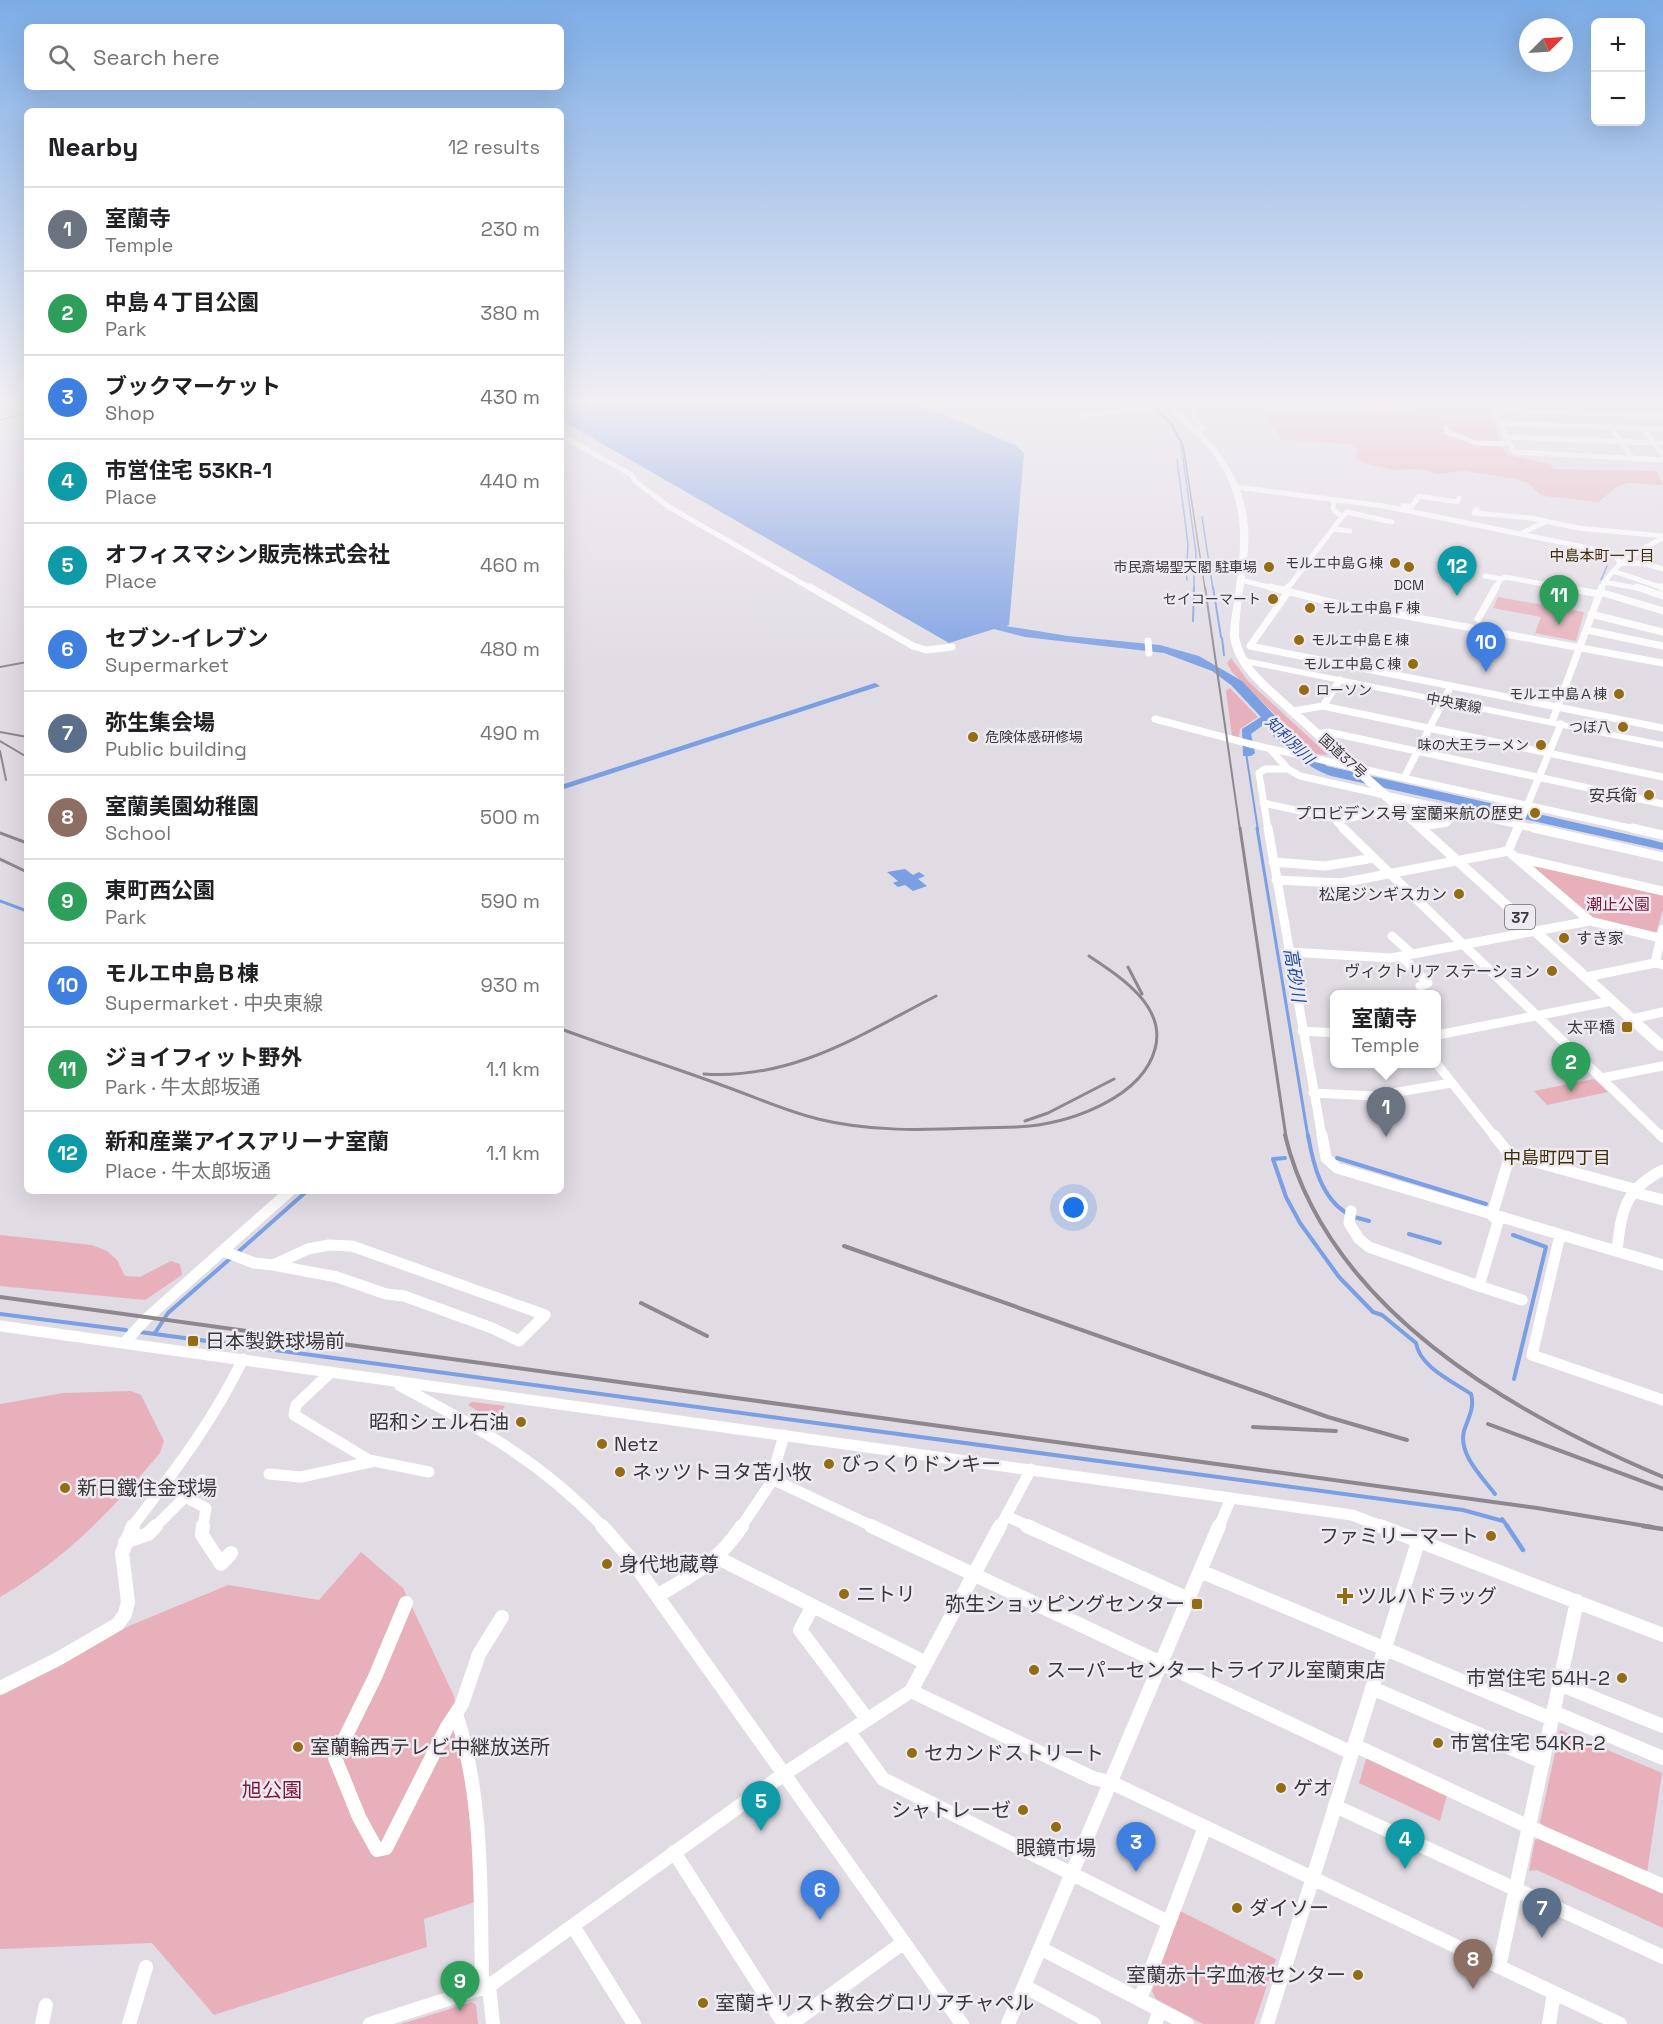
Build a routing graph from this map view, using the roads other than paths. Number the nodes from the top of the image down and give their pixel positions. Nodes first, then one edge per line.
1 (651, 493) edge
2 (1238, 493) edge
3 (1285, 493) edge
4 (1408, 494) dead end
5 (1418, 496) junction
6 (1459, 498) dead end
7 (1332, 500) junction
8 (1412, 506) junction
9 (1421, 507) dead end
10 (1342, 517) junction
11 (1547, 521) junction
12 (1392, 522) dead end
13 (1466, 522) junction
14 (1334, 529) junction
15 (1350, 531) dead end
16 (1521, 534) junction
17 (1663, 537) edge
18 (1620, 563) junction
19 (1509, 567) dead end
20 (1663, 569) edge
21 (1613, 571) junction
22 (1485, 576) dead end
23 (1503, 578) junction
24 (1241, 580) junction
25 (1605, 582) junction
26 (1663, 588) edge
27 (1287, 591) junction
28 (1600, 593) junction
29 (1663, 596) edge
30 (1663, 611) edge
31 (1592, 614) junction
32 (1478, 619) dead end
33 (1587, 630) junction
34 (1663, 632) edge
35 (1148, 641) dead end
36 (1663, 646) edge
37 (952, 647) dead end
38 (1580, 648) junction
39 (1149, 652) dead end
40 (1244, 661) junction
41 (1663, 663) edge
42 (1340, 680) junction
43 (1451, 686) junction
44 (1445, 701) junction
45 (1323, 706) junction
46 (1558, 706) junction
47 (1293, 711) junction
48 (1155, 719) dead end
49 (1557, 723) junction
50 (1431, 728) junction
51 (1663, 728) edge
52 (1318, 734) junction
53 (1663, 745) edge
54 (1270, 749) junction
55 (1418, 751) junction
56 (1549, 753) junction
57 (1288, 769) junction
58 (1359, 771) junction
59 (1663, 777) edge
60 (1404, 778) junction
61 (1538, 778) junction
62 (1381, 791) junction
63 (1263, 803) junction
64 (1663, 804) edge
65 (1526, 807) junction
66 (1400, 808) junction
67 (1455, 811) junction
68 (1337, 819) junction
69 (1520, 822) junction
70 (1421, 827) junction
71 (1663, 835) edge
72 (1508, 851) junction
73 (1663, 857) edge
74 (1374, 858) junction
75 (1517, 858) junction
76 (1457, 860) junction
77 (1273, 862) junction
78 (1392, 875) junction
79 (1276, 880) junction
80 (1663, 891) edge
81 (1590, 921) junction
82 (1535, 931) junction
83 (1662, 933) edge
84 (1392, 936) dead end
85 (1464, 945) junction
86 (1289, 952) junction
87 (1412, 954) junction
88 (1401, 956) junction
89 (1659, 964) edge
90 (1586, 976) junction
91 (1420, 986) dead end
92 (1612, 1001) junction
93 (1663, 1012) edge
94 (1538, 1016) junction
95 (1632, 1019) junction
96 (1302, 1031) junction
97 (1330, 1034) edge
98 (1441, 1034) edge
99 (1663, 1047) edge
100 (1663, 1066) edge
101 (1440, 1068) edge
102 (1602, 1078) junction
103 (1452, 1083) junction
104 (1313, 1093) junction
105 (1663, 1137) edge
106 (1510, 1155) junction
107 (1663, 1170) edge
108 (1633, 1190) junction
109 (287, 1194) edge
110 (1663, 1200) edge
111 (1350, 1215) dead end
112 (1492, 1215) junction
113 (1560, 1235) junction
114 (1617, 1251) junction
115 (230, 1254) junction
116 (273, 1265) junction
117 (1663, 1265) edge
118 (1479, 1286) junction
119 (1521, 1299) dead end
120 (0, 1326) edge
121 (124, 1344) junction
122 (243, 1359) junction
123 (330, 1372) junction
124 (395, 1383) junction
125 (1663, 1400) edge
126 (783, 1434) junction
127 (375, 1461) junction
128 (1031, 1469) junction
129 (429, 1472) dead end
130 (269, 1474) dead end
131 (772, 1479) junction
132 (202, 1480) dead end
133 (186, 1497) junction
134 (1232, 1498) junction
135 (1006, 1516) junction
136 (1419, 1539) junction
137 (125, 1542) junction
138 (231, 1553) dead end
139 (718, 1558) junction
140 (1200, 1571) junction
141 (974, 1575) junction
142 (657, 1596) junction
143 (1188, 1599) junction
144 (1577, 1601) junction
145 (405, 1603) dead end
146 (813, 1606) junction
147 (502, 1617) dead end
148 (1663, 1635) edge
149 (1384, 1650) junction
150 (926, 1663) junction
151 (1161, 1663) junction
152 (1559, 1684) junction
153 (0, 1688) edge
154 (1372, 1688) junction
155 (911, 1691) junction
156 (456, 1714) junction
157 (1553, 1716) junction
158 (867, 1719) junction
159 (1663, 1726) edge
160 (849, 1732) junction
161 (1353, 1749) junction
162 (1663, 1758) edge
163 (1543, 1762) junction
164 (784, 1774) junction
165 (1110, 1782) junction
166 (1335, 1806) junction
167 (1205, 1827) junction
168 (1529, 1827) junction
169 (675, 1852) junction
170 (1072, 1873) junction
171 (1312, 1878) junction
172 (1663, 1886) edge
173 (1515, 1888) junction
174 (1168, 1922) junction
175 (573, 1926) junction
176 (904, 1942) junction
177 (1040, 1948) junction
178 (1663, 1957) edge
179 (1499, 1966) junction
180 (146, 1967) dead end
181 (489, 1986) junction
182 (1024, 1986) junction
183 (1554, 1993) junction
184 (1140, 2000) junction
185 (46, 2005) dead end
186 (1158, 2017) edge
187 (42, 2024) edge
188 (129, 2024) edge
189 (370, 2024) edge
190 (493, 2024) edge
191 (634, 2024) edge
192 (784, 2024) edge
193 (792, 2024) edge
194 (962, 2024) edge
195 (1008, 2024) edge
196 (1094, 2024) edge
197 (1187, 2024) edge
198 (1267, 2024) edge
199 (1549, 2024) edge
200 (1620, 2024) edge

1 - 37 street
2 - 24 highway, 国道37号 / 37
3 - 7 street
4 - 5 street
5 - 6 street
5 - 8 street
7 - 8 street
7 - 10 street
7 - 13 street
8 - 9 street
10 - 12 street
10 - 14 street
11 - 13 street
11 - 16 street
11 - 17 street
13 - 16 street
14 - 15 street
14 - 27 street
16 - 18 street
17 - 18 street
18 - 20 street
18 - 21 street
19 - 23 street
21 - 25 street
21 - 26 street
22 - 23 street
23 - 28 street
23 - 32 street
24 - 27 street
24 - 40 highway, 国道37号 / 37
25 - 28 street
25 - 29 street
27 - 38 street
27 - 43 street
28 - 30 street
28 - 31 street
31 - 33 street
31 - 34 street
33 - 36 street
33 - 38 street
35 - 39 street
38 - 41 street
38 - 46 street
40 - 42 main road, 中央東線
40 - 47 highway, 国道37号 / 37
42 - 44 main road, 中央東線
42 - 45 street
43 - 44 street
43 - 46 street
44 - 49 main road, 中央東線
44 - 50 street
45 - 47 street
45 - 50 street
46 - 49 street
46 - 51 street
47 - 52 highway, 国道37号 / 37
48 - 54 street
49 - 53 main road, 中央東線
49 - 56 street
50 - 55 street
50 - 56 street
52 - 55 street
52 - 58 highway, 国道37号 / 37
54 - 57 street
54 - 58 street
55 - 60 street
55 - 61 street
56 - 59 street
56 - 61 street
57 - 62 street
57 - 63 street
58 - 60 street
58 - 62 highway, 国道37号 / 37
60 - 65 street
61 - 64 street
61 - 65 street
62 - 66 highway, 国道37号 / 37
62 - 67 street
63 - 68 street
63 - 77 street
65 - 69 street
65 - 71 street
66 - 68 street
66 - 70 highway, 国道37号 / 37
67 - 69 street
67 - 70 street
68 - 74 street
69 - 72 street
69 - 73 street
70 - 76 highway, 国道37号 / 37
72 - 75 street
72 - 76 street
74 - 77 street
74 - 78 street
75 - 80 street
75 - 81 street
76 - 78 street
76 - 82 highway, 国道37号 / 37
77 - 79 street
78 - 79 street
78 - 85 street
79 - 86 street
81 - 82 street
81 - 83 street
82 - 85 street
82 - 90 highway, 国道37号 / 37
83 - 89 street
84 - 87 street
85 - 87 street
85 - 94 street
86 - 88 street
86 - 96 street
87 - 88 street
88 - 91 street
89 - 90 street
90 - 92 highway, 国道37号 / 37
92 - 94 street
92 - 95 highway, 国道37号 / 37
93 - 95 street
94 - 98 street
94 - 102 street
95 - 99 highway, 国道37号 / 37
96 - 97 street
96 - 104 street
100 - 102 street
101 - 103 street
102 - 105 street
103 - 104 street
103 - 106 street
104 - 112 street
106 - 108 street
106 - 112 street
107 - 108 street
108 - 110 street
108 - 114 street
109 - 115 street
111 - 118 street
112 - 113 street
112 - 118 street
113 - 114 street
113 - 125 street
114 - 117 street
115 - 116 street
115 - 121 street
116 - 116 street
118 - 119 street
120 - 121 street
121 - 122 street
122 - 123 street
122 - 137 street
123 - 124 street
123 - 127 street
124 - 126 street
124 - 142 street
126 - 128 street
126 - 131 street
127 - 129 street
127 - 130 street
128 - 134 street
128 - 135 street
131 - 139 street
131 - 141 street
132 - 133 street
133 - 137 street
133 - 138 street
134 - 136 street
134 - 140 street
135 - 141 street
135 - 143 street
136 - 144 street
136 - 149 street
137 - 153 street
139 - 142 street
139 - 146 street
140 - 143 street
140 - 149 street
141 - 150 street
141 - 151 street
142 - 164 street
143 - 151 street
144 - 148 street
144 - 152 street
145 - 156 street
146 - 150 street
146 - 158 street
147 - 156 street
149 - 154 street
149 - 157 street
150 - 155 street
151 - 161 street
151 - 165 street
152 - 157 street
152 - 159 street
154 - 161 street
154 - 163 street
155 - 158 street
155 - 165 street
156 - 181 street
157 - 162 street
157 - 163 street
158 - 160 street
160 - 164 street
160 - 170 street
161 - 166 street
161 - 168 street
163 - 168 street
164 - 169 street
164 - 176 street
165 - 167 street
165 - 170 street
166 - 171 street
166 - 173 street
167 - 171 street
167 - 174 street
168 - 172 street
168 - 173 street
169 - 175 street
169 - 192 street
170 - 174 street
170 - 177 street
171 - 179 street
171 - 198 street
173 - 178 street
173 - 179 street
174 - 184 street
175 - 181 street
175 - 191 street
176 - 193 street
176 - 194 street
177 - 182 street
177 - 184 street
179 - 183 street
180 - 188 street
181 - 189 street
181 - 190 street
182 - 195 street
182 - 196 street
183 - 199 street
183 - 200 street
184 - 186 street
185 - 187 street
186 - 197 street

